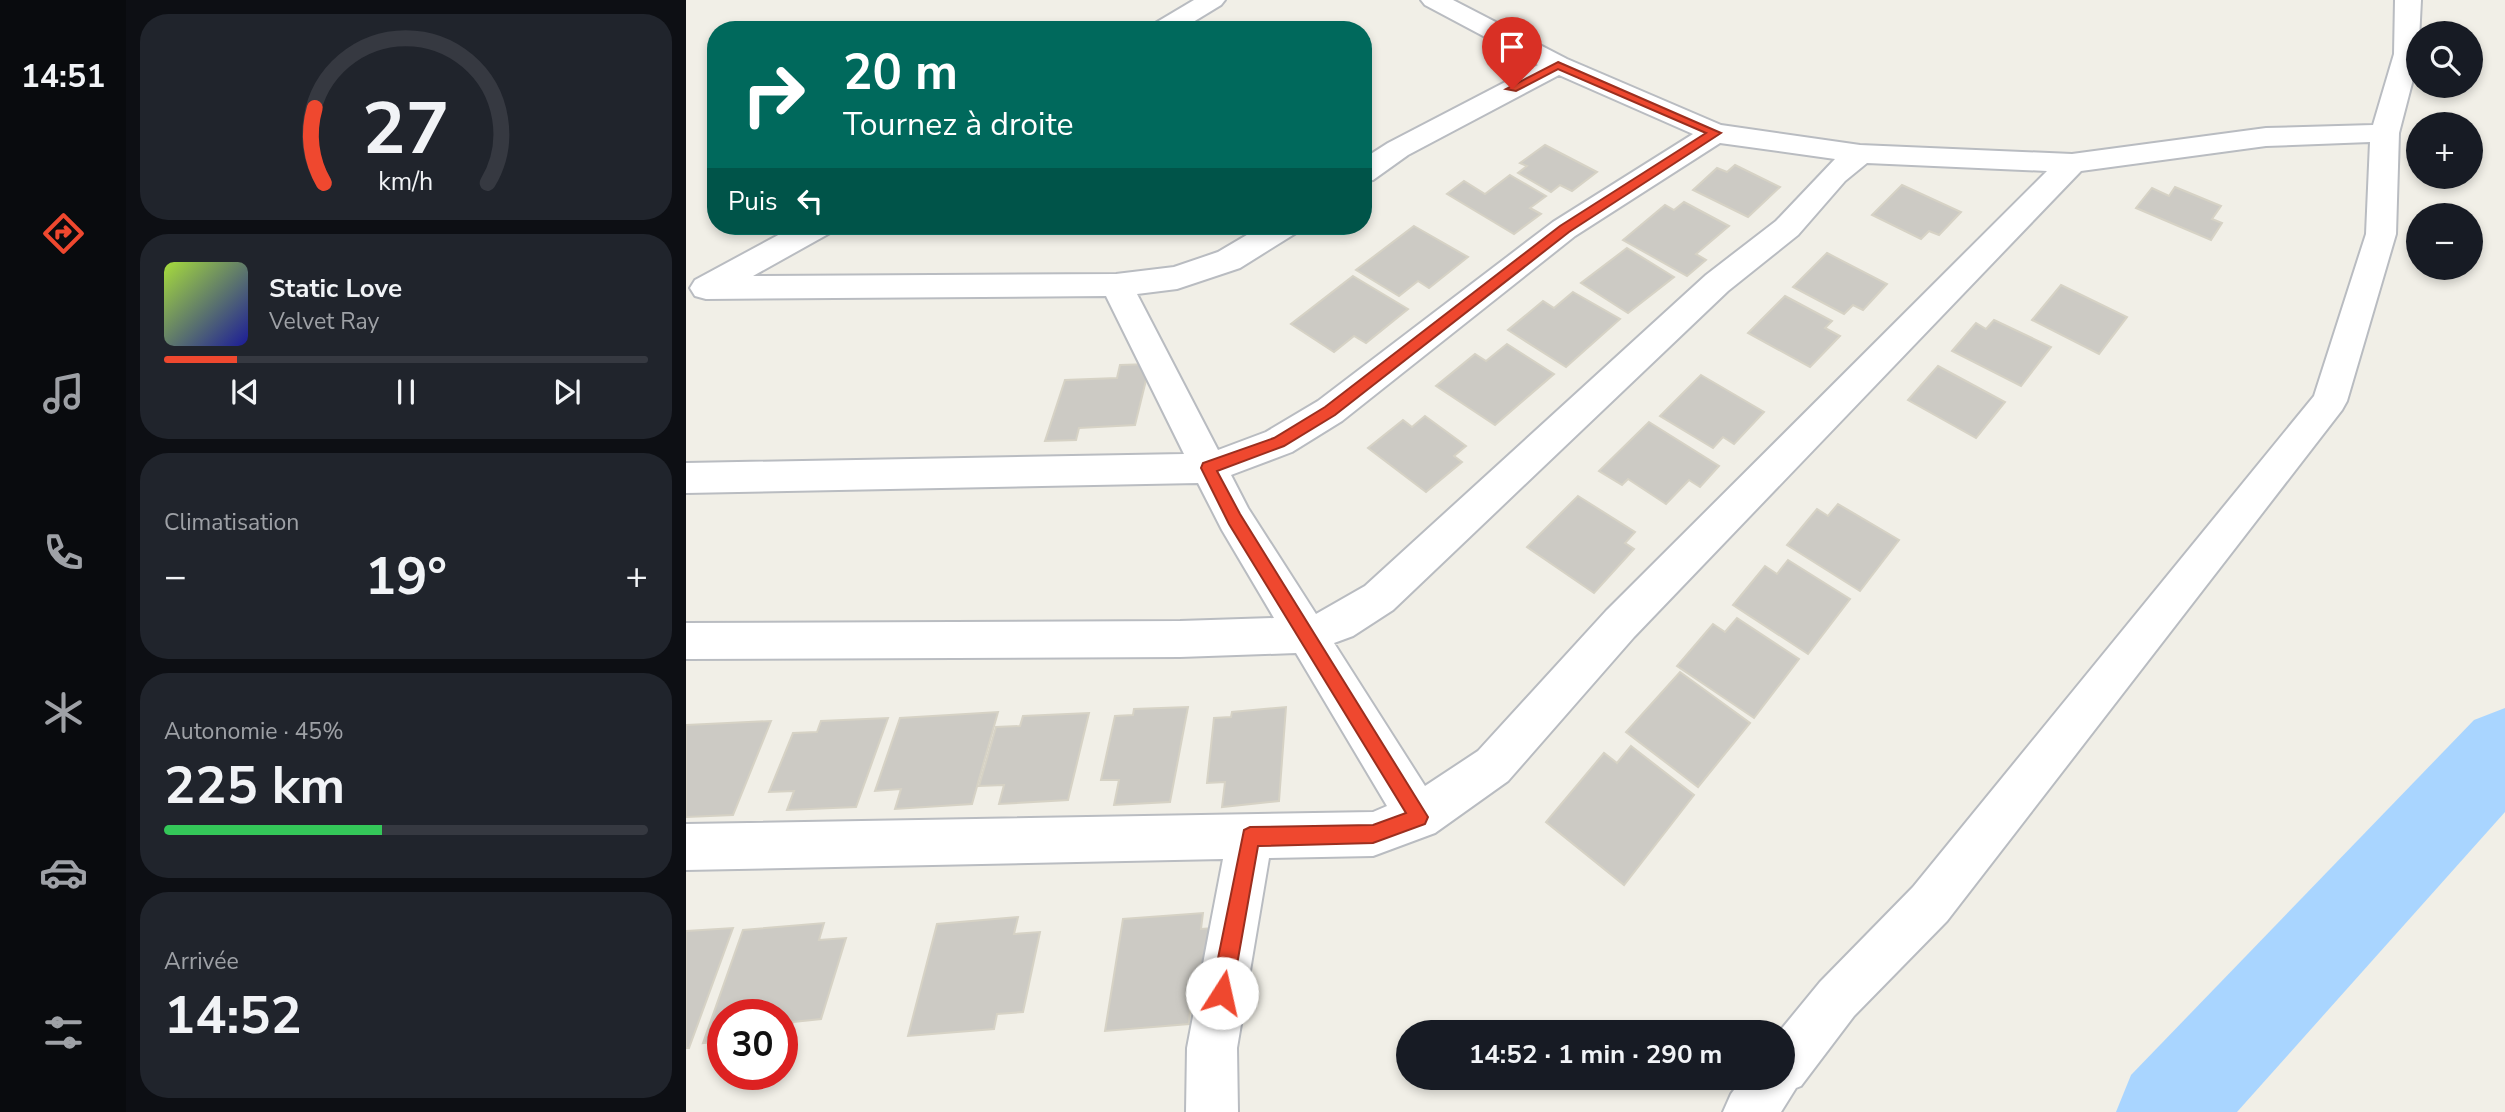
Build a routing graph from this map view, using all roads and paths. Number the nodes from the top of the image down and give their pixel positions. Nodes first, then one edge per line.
1 (1212, 0) edge
2 (1434, 0) edge
3 (2408, 0) edge
4 (1176, 21) edge
5 (1558, 65) junction
6 (1715, 133) junction
7 (2385, 133) junction
8 (1398, 149) junction
9 (1372, 152) edge
10 (1860, 154) junction
11 (2072, 163) junction
12 (1372, 167) edge
13 (803, 235) edge
14 (1270, 235) edge
15 (1116, 285) junction
16 (696, 294) edge
17 (1208, 468) junction
18 (686, 478) edge
19 (1307, 635) junction
20 (686, 641) edge
21 (1419, 817) junction
22 (1250, 836) junction
23 (686, 847) edge
24 (1795, 1053) edge
25 (1766, 1090) edge
26 (1212, 1112) edge
27 (1749, 1112) edge

1 - 4 street
2 - 5 street
3 - 7 street
5 - 6 street
5 - 8 street
6 - 10 street
6 - 17 street
7 - 11 street
7 - 24 street
8 - 9 street
8 - 12 street
10 - 11 street
10 - 19 street
11 - 21 street
13 - 16 street
14 - 15 street
15 - 16 street
15 - 17 street
17 - 18 street
17 - 19 street
19 - 20 street
19 - 21 street
21 - 22 street
22 - 23 street
22 - 26 street
25 - 27 street

